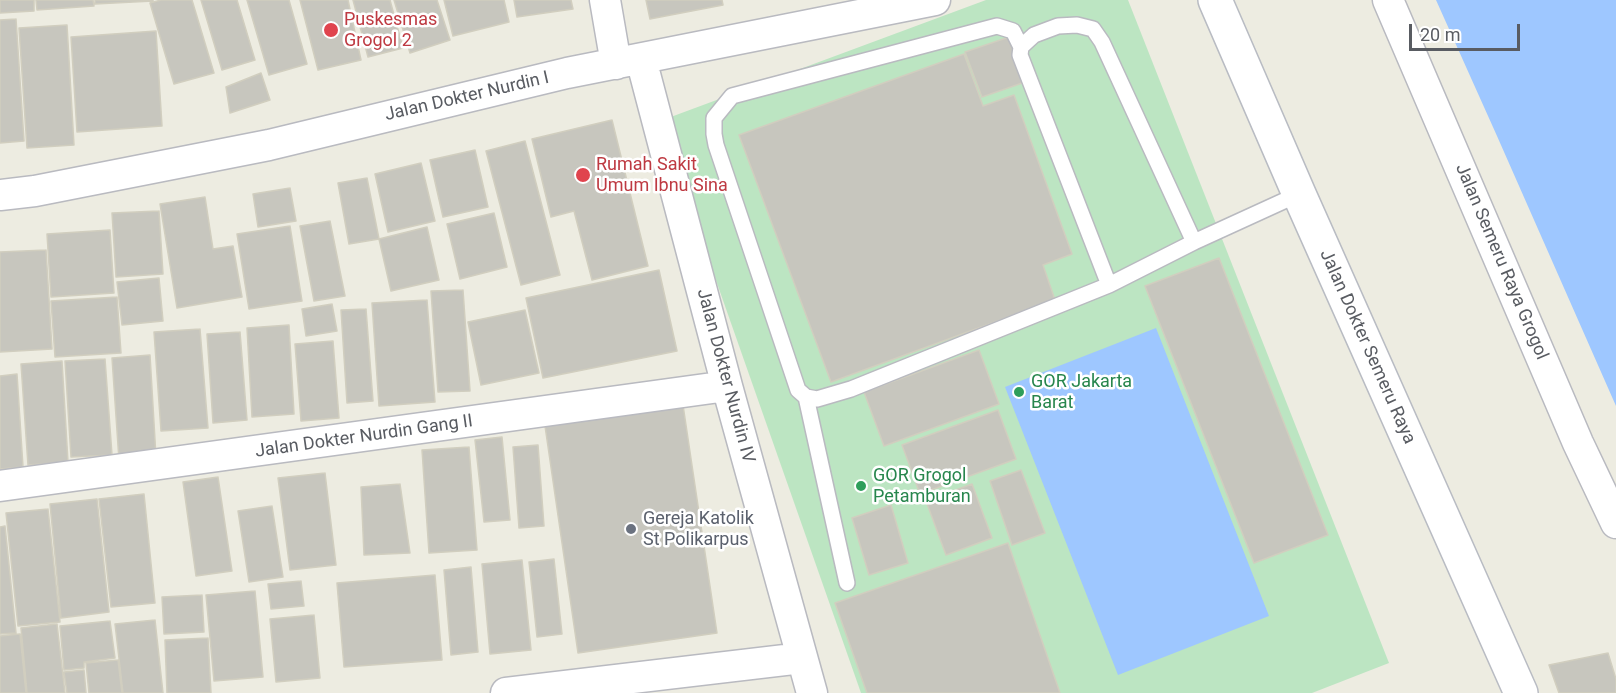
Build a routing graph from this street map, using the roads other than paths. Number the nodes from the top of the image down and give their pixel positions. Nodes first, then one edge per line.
1 (605, 0) edge
2 (935, 0) edge
3 (1215, 0) edge
4 (1388, 0) edge
5 (1021, 47) junction
6 (629, 61) junction
7 (1299, 194) junction
8 (0, 195) edge
9 (1194, 242) junction
10 (1109, 285) junction
11 (727, 386) junction
12 (806, 397) junction
13 (0, 486) edge
14 (1616, 523) edge
15 (847, 583) dead end
16 (802, 658) junction
17 (506, 693) edge
18 (812, 693) edge
19 (1521, 693) edge

1 - 6 street, Jalan Dokter Nurdin IV
2 - 6 street, Jalan Dokter Nurdin I
3 - 7 street, Jalan Dokter Semeru Raya
4 - 14 street, Jalan Semeru Raya Grogol
5 - 9 lane
5 - 10 lane
5 - 12 lane
6 - 8 street, Jalan Dokter Nurdin I
6 - 11 street, Jalan Dokter Nurdin IV
7 - 9 lane
7 - 19 street, Jalan Dokter Semeru Raya
9 - 10 lane
10 - 12 lane
11 - 13 street, Jalan Dokter Nurdin Gang II
11 - 16 street, Jalan Dokter Nurdin IV
12 - 15 lane
16 - 17 street
16 - 18 street, Jalan Dokter Nurdin IV

